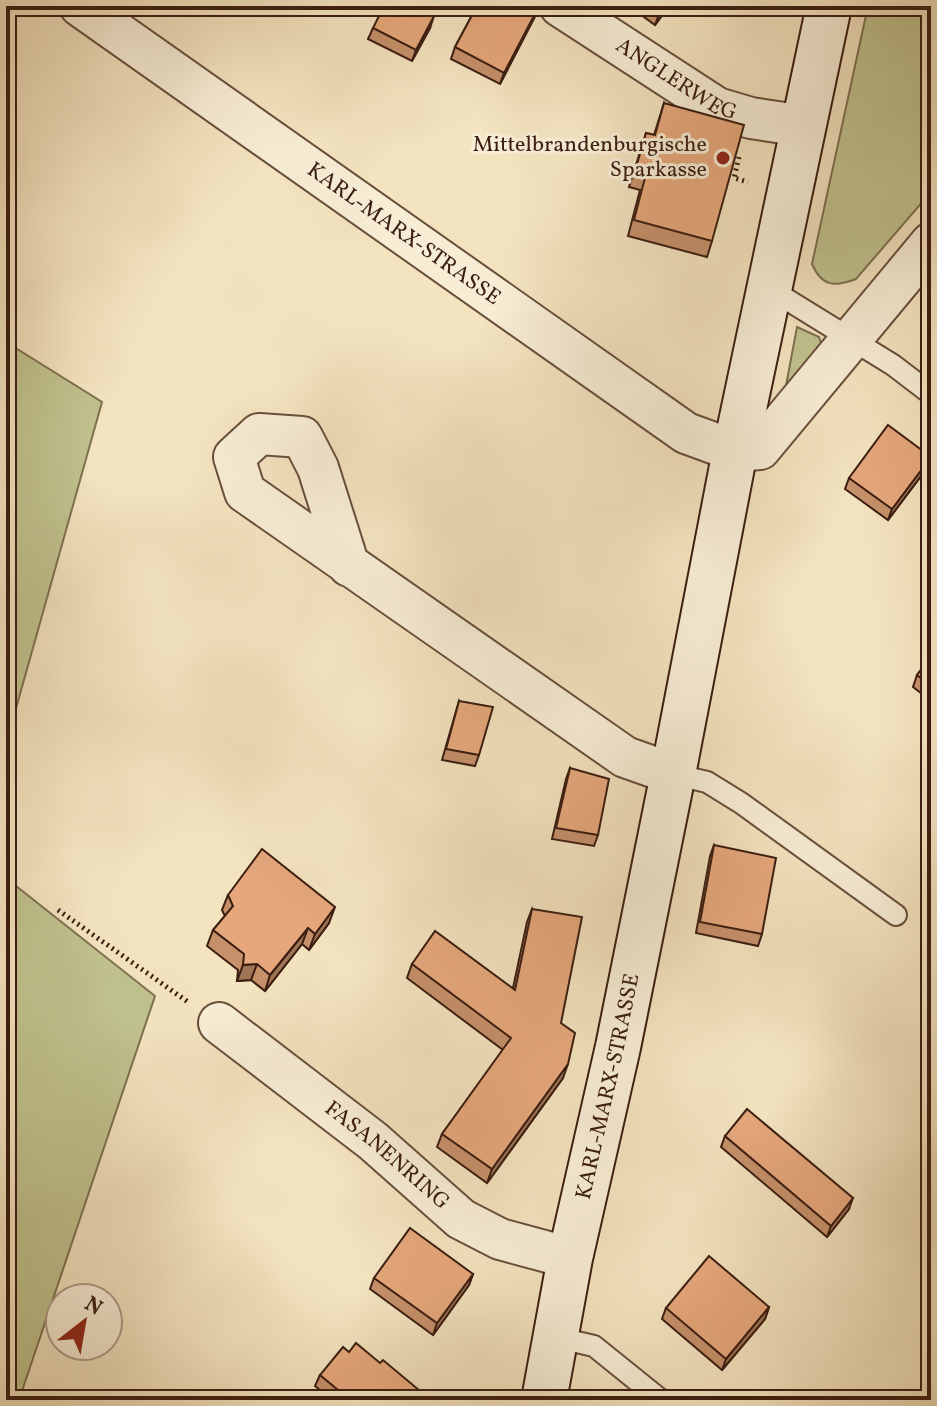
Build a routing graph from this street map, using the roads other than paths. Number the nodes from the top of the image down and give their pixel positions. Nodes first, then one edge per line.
1 (80, 6) edge
2 (560, 6) edge
3 (829, 6) edge
4 (804, 126) junction
5 (931, 243) edge
6 (770, 289) junction
7 (851, 340) junction
8 (931, 394) edge
9 (735, 451) junction
10 (349, 566) dead end
11 (673, 774) junction
12 (896, 915) dead end
13 (219, 1023) road end
14 (570, 1258) junction
15 (555, 1337) junction
16 (544, 1400) edge
17 (661, 1400) edge

1 - 9 street, KARL-MARX-STRASSE
2 - 4 street, ANGLERWEG
3 - 4 street, KARL-MARX-STRASSE
4 - 6 street, KARL-MARX-STRASSE
5 - 7 street
6 - 7 lane
6 - 9 street, KARL-MARX-STRASSE
7 - 8 lane
7 - 9 street
9 - 11 street, KARL-MARX-STRASSE
10 - 11 street
11 - 12 lane
11 - 14 street, KARL-MARX-STRASSE
13 - 14 street, FASANENRING
14 - 15 street, KARL-MARX-STRASSE
15 - 16 street, KARL-MARX-STRASSE
15 - 17 lane

